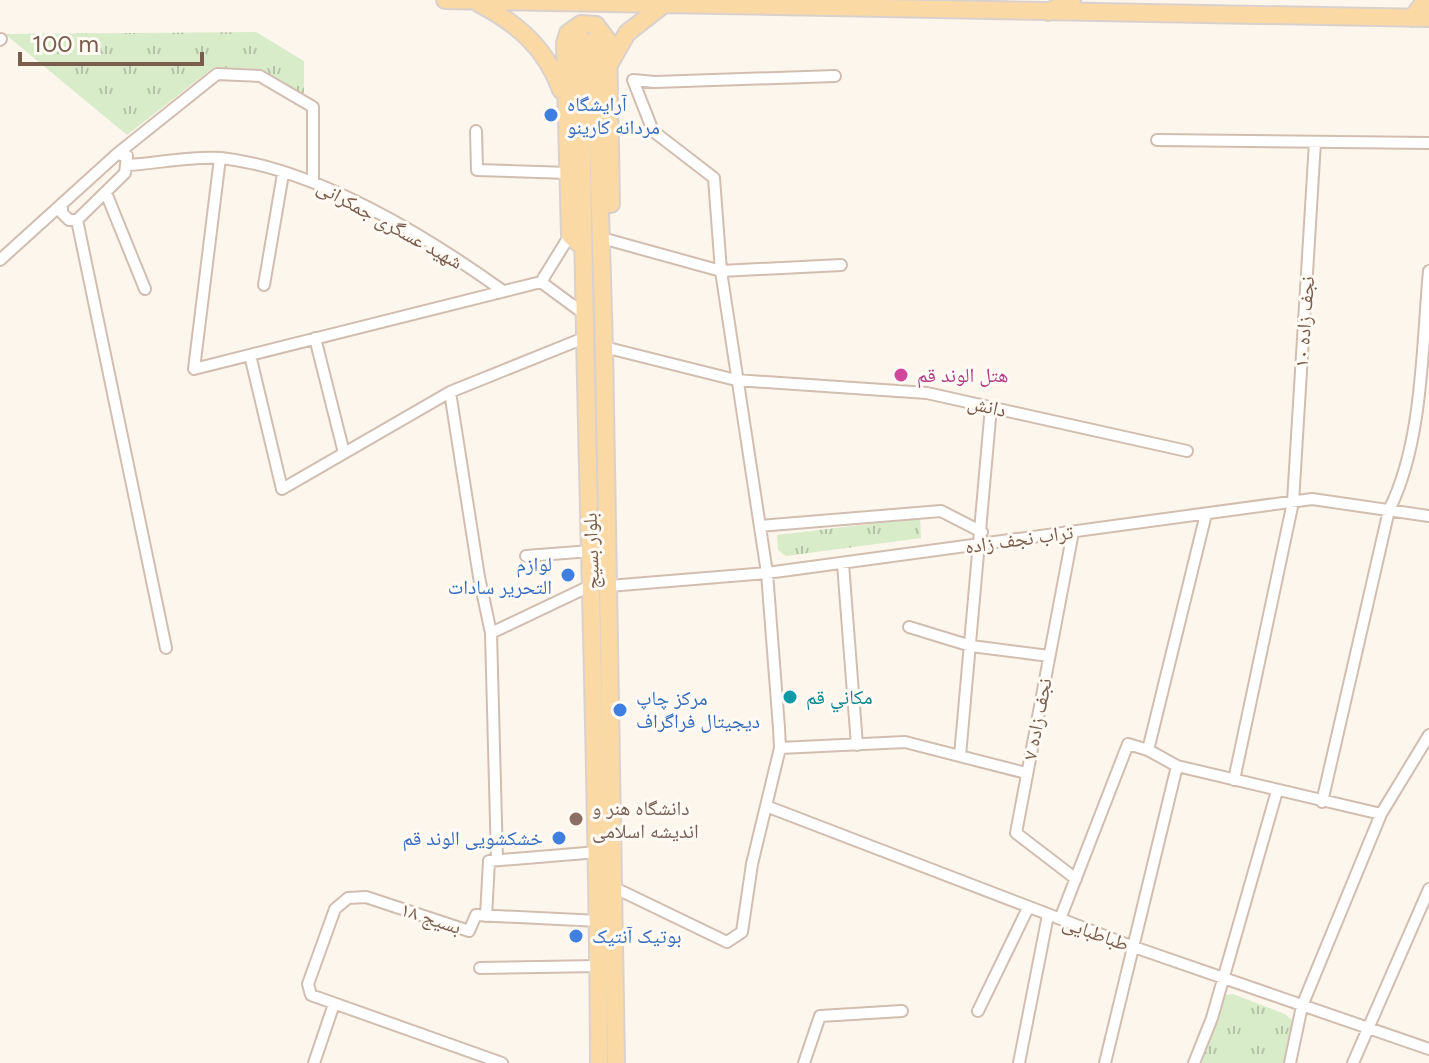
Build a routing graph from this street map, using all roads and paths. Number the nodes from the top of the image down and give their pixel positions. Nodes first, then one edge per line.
1 (445, 0) edge
2 (1072, 0) edge
3 (1426, 0) edge
4 (473, 1) edge
5 (663, 5) junction
6 (1046, 13) junction
7 (1420, 18) edge
8 (609, 65) junction
9 (835, 76) dead end
10 (567, 106) junction
11 (476, 131) dead end
12 (1157, 140) dead end
13 (1315, 142) junction
14 (1429, 143) edge
15 (117, 154) junction
16 (220, 158) junction
17 (128, 165) junction
18 (569, 173) junction
19 (283, 174) junction
20 (313, 181) junction
21 (106, 193) junction
22 (62, 204) junction
23 (77, 220) junction
24 (576, 241) junction
25 (605, 244) junction
26 (0, 260) edge
27 (841, 265) dead end
28 (721, 271) junction
29 (1429, 271) edge
30 (541, 282) junction
31 (264, 285) dead end
32 (145, 289) dead end
33 (503, 291) junction
34 (583, 313) junction
35 (315, 338) junction
36 (584, 338) junction
37 (604, 347) junction
38 (250, 355) junction
39 (736, 380) junction
40 (450, 392) junction
41 (991, 407) junction
42 (1187, 451) dead end
43 (344, 453) junction
44 (1293, 502) junction
45 (1389, 510) junction
46 (1206, 514) junction
47 (1429, 516) edge
48 (760, 526) junction
49 (982, 532) junction
50 (1073, 532) junction
51 (982, 545) junction
52 (591, 551) junction
53 (526, 556) dead end
54 (843, 564) junction
55 (767, 573) junction
56 (600, 585) junction
57 (909, 627) dead end
58 (491, 633) junction
59 (971, 646) junction
60 (166, 648) dead end
61 (1049, 656) junction
62 (1429, 735) edge
63 (857, 745) junction
64 (780, 748) junction
65 (1148, 750) junction
66 (960, 756) junction
67 (1177, 766) junction
68 (1026, 773) junction
69 (1234, 780) junction
70 (1277, 791) junction
71 (1322, 802) junction
72 (766, 806) junction
73 (1381, 814) junction
74 (598, 852) junction
75 (497, 860) junction
76 (1076, 879) junction
77 (615, 888) junction
78 (1429, 889) edge
79 (1028, 908) junction
80 (1048, 915) junction
81 (486, 916) junction
82 (1060, 919) junction
83 (599, 921) junction
84 (1131, 946) junction
85 (599, 966) junction
86 (480, 968) dead end
87 (1223, 979) junction
88 (334, 1004) junction
89 (1302, 1006) junction
90 (902, 1011) dead end
91 (978, 1011) dead end
92 (1368, 1026) junction
93 (1429, 1049) edge
94 (470, 1051) junction
95 (314, 1063) edge
96 (465, 1063) edge
97 (502, 1063) edge
98 (599, 1063) edge
99 (616, 1063) edge
100 (804, 1063) edge
101 (1019, 1063) edge
102 (1105, 1063) edge
103 (1194, 1063) edge
104 (1290, 1063) edge
105 (1353, 1063) edge

1 - 4 main road
2 - 6 main road
3 - 7 main road
4 - 5 main road
4 - 10 main road
5 - 6 main road
5 - 8 main road
6 - 7 main road
8 - 10 main road
8 - 25 main road
9 - 28 street
10 - 18 main road
11 - 18 street
12 - 13 street
13 - 14 street
13 - 44 street, نجف زاده ۱۰
15 - 17 street
15 - 20 street
15 - 22 street
16 - 17 street, شهید عسگری جمکرانی
16 - 19 street, شهید عسگری جمکرانی
16 - 38 street
17 - 21 street
18 - 24 main road
19 - 20 street, شهید عسگری جمکرانی
19 - 31 street
20 - 33 street, شهید عسگری جمکرانی
21 - 23 street
21 - 32 street
22 - 23 street
22 - 26 street
23 - 60 street
24 - 25 main road, بلوار بسیج
24 - 30 street
24 - 34 main road, بلوار بسیج
25 - 28 street
25 - 37 main road, بلوار بسیج
27 - 28 street
28 - 39 street
29 - 45 street
30 - 33 street
30 - 34 street
33 - 35 street
34 - 36 main road, بلوار بسیج
35 - 38 street
35 - 43 street
36 - 40 street
36 - 52 main road, بلوار بسیج
37 - 39 street, دانش
37 - 56 main road, بلوار بسیج
38 - 43 street
39 - 41 street, دانش
39 - 48 street
40 - 43 street
40 - 58 street
41 - 42 street, دانش
41 - 49 street
44 - 45 street, تراب نجف زاده
44 - 46 street, تراب نجف زاده
44 - 69 street, نجف زاده ۱۰
45 - 47 street, تراب نجف زاده
45 - 71 street
46 - 50 street, تراب نجف زاده
46 - 65 street
48 - 49 street
48 - 55 street
49 - 51 street
50 - 51 street, تراب نجف زاده
50 - 61 street, نجف زاده ۷
51 - 54 street, تراب نجف زاده
51 - 59 street
52 - 53 street
52 - 56 main road, بلوار بسیج
54 - 55 street, تراب نجف زاده
54 - 63 street
55 - 56 street, تراب نجف زاده
55 - 64 street
56 - 58 street
56 - 74 main road, بلوار بسیج
56 - 77 main road, بلوار بسیج
57 - 59 street
58 - 75 street
59 - 61 street
59 - 66 street
61 - 68 street, نجف زاده ۷
62 - 73 street
63 - 64 street
63 - 66 street
64 - 72 street
65 - 67 street
65 - 76 street
66 - 68 street
67 - 69 street
67 - 84 street
68 - 76 street, نجف زاده ۷
69 - 70 street
70 - 71 street
70 - 87 street
71 - 73 street
72 - 77 street
72 - 79 street, طباطبایی
73 - 89 street
74 - 75 street
74 - 83 main road, بلوار بسیج
75 - 81 street
76 - 82 street
77 - 99 main road, بلوار بسیج
78 - 92 street
79 - 80 street, طباطبایی
79 - 91 street
80 - 82 street, طباطبایی
80 - 101 street
81 - 83 street, بسیج ۱۸
81 - 88 street, بسیج ۱۸
82 - 84 street, طباطبایی
83 - 85 main road, بلوار بسیج
84 - 87 street, طباطبایی
84 - 102 street
85 - 86 street
85 - 98 main road, بلوار بسیج
87 - 89 street, طباطبایی
87 - 103 street
88 - 94 street
88 - 95 street
89 - 92 street, طباطبایی
89 - 104 street
90 - 100 street
92 - 93 street, طباطبایی
92 - 105 street
94 - 96 street
94 - 97 street

